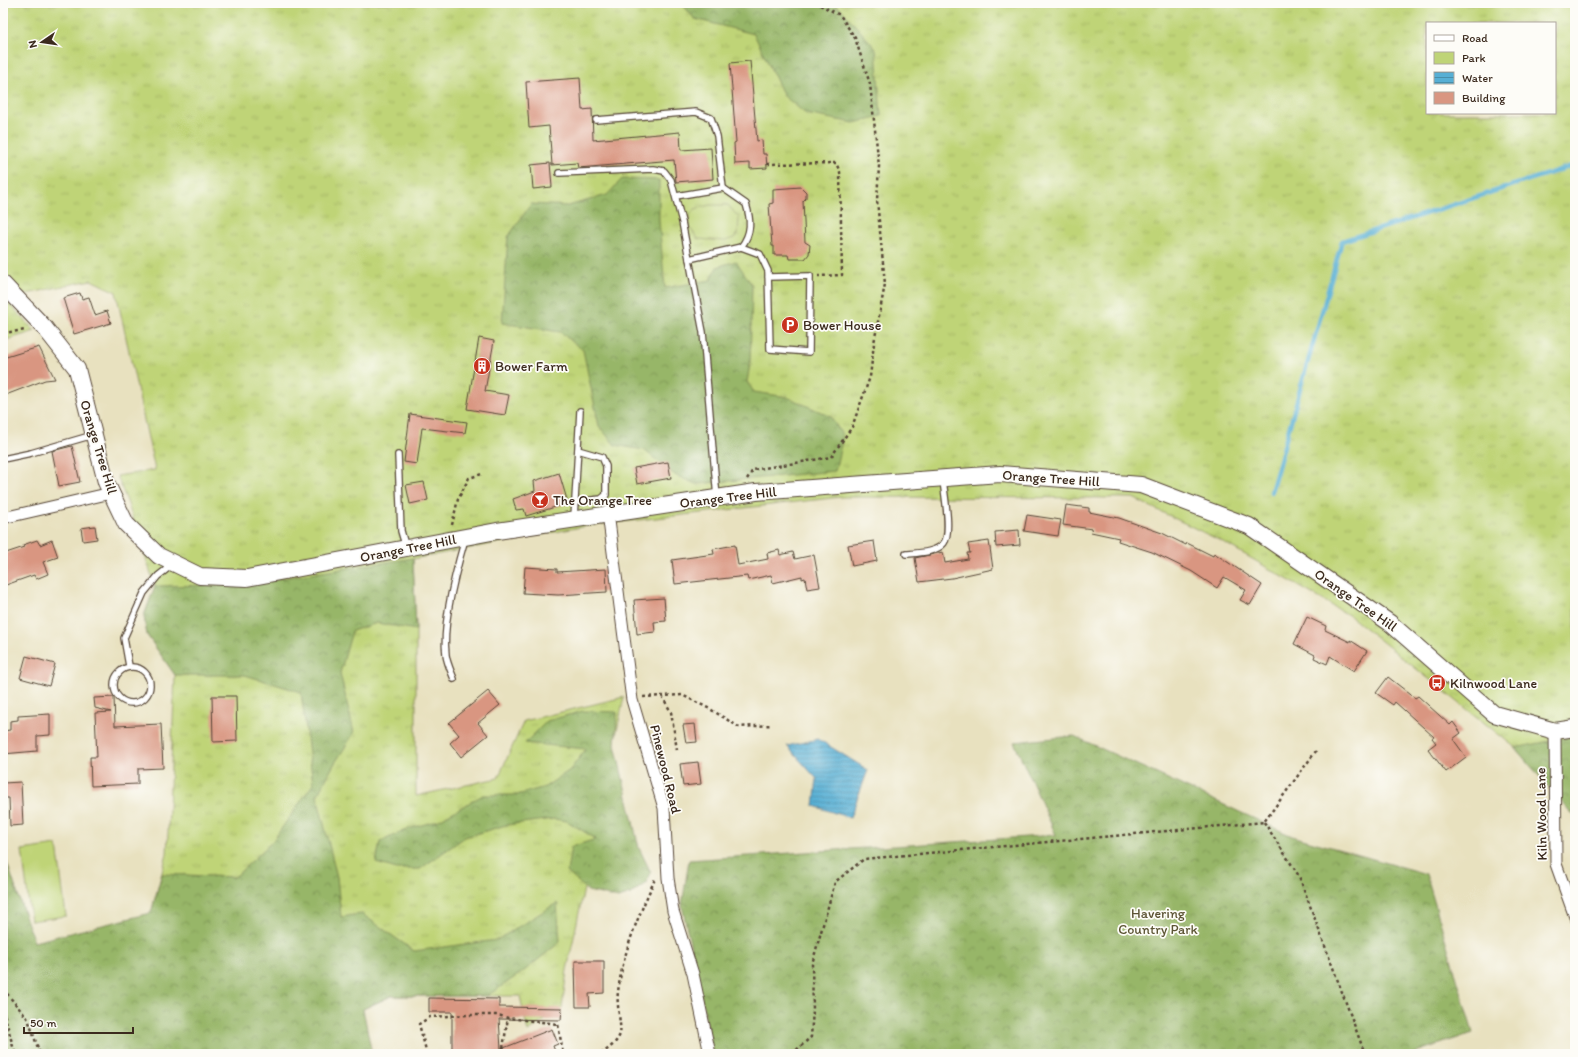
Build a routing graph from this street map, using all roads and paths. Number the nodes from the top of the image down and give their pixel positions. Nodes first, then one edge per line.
1 (816, 3) edge
2 (596, 120) dead end
3 (767, 164) dead end
4 (559, 173) dead end
5 (723, 188) junction
6 (676, 196) junction
7 (741, 247) junction
8 (689, 259) junction
9 (810, 276) junction
10 (768, 277) junction
11 (3, 284) edge
12 (44, 327) junction
13 (3, 332) edge
14 (580, 411) dead end
15 (94, 434) junction
16 (578, 450) junction
17 (398, 455) dead end
18 (3, 459) edge
19 (482, 474) dead end
20 (943, 478) junction
21 (111, 492) junction
22 (737, 494) junction
23 (717, 498) junction
24 (575, 502) junction
25 (608, 513) junction
26 (3, 518) edge
27 (574, 518) junction
28 (459, 538) junction
29 (406, 548) junction
30 (906, 554) dead end
31 (174, 563) junction
32 (129, 666) junction
33 (454, 679) dead end
34 (662, 696) junction
35 (632, 698) junction
36 (772, 725) dead end
37 (1575, 728) edge
38 (1555, 731) junction
39 (677, 750) dead end
40 (1316, 751) dead end
41 (1264, 822) junction
42 (666, 854) junction
43 (1575, 917) edge
44 (3, 989) edge
45 (3, 1009) edge
46 (508, 1018) junction
47 (15, 1054) edge
48 (40, 1054) edge
49 (427, 1054) edge
50 (502, 1054) edge
51 (563, 1054) edge
52 (601, 1054) edge
53 (710, 1054) edge
54 (792, 1054) edge
55 (1365, 1054) edge

1 - 22 path
2 - 5 lane
3 - 9 path
4 - 6 lane
5 - 6 lane
5 - 7 lane
6 - 8 lane
7 - 8 lane
7 - 10 lane
8 - 23 lane
9 - 10 lane
9 - 10 lane
11 - 12 main road, Orange Tree Hill
12 - 13 path
12 - 15 main road, Orange Tree Hill
14 - 16 lane
15 - 18 lane
15 - 21 main road, Orange Tree Hill
16 - 24 lane
16 - 24 lane
17 - 29 lane
19 - 28 path
20 - 22 main road, Orange Tree Hill
20 - 30 lane
20 - 38 main road, Orange Tree Hill
21 - 26 street
21 - 31 main road, Orange Tree Hill
22 - 23 main road, Orange Tree Hill
23 - 25 main road, Orange Tree Hill
24 - 27 lane
25 - 27 main road, Orange Tree Hill
25 - 35 street, Pinewood Road
27 - 28 main road, Orange Tree Hill
28 - 29 main road, Orange Tree Hill
28 - 33 lane
29 - 31 main road, Orange Tree Hill
31 - 32 lane
32 - 32 lane
34 - 35 path
34 - 36 path
34 - 39 path
35 - 42 street, Pinewood Road
37 - 38 main road
38 - 43 street, Kiln Wood Lane
40 - 41 path
41 - 54 path
41 - 55 path
42 - 52 path
42 - 53 street, Pinewood Road
44 - 48 path
45 - 47 path
46 - 49 path
46 - 50 path
46 - 51 path

